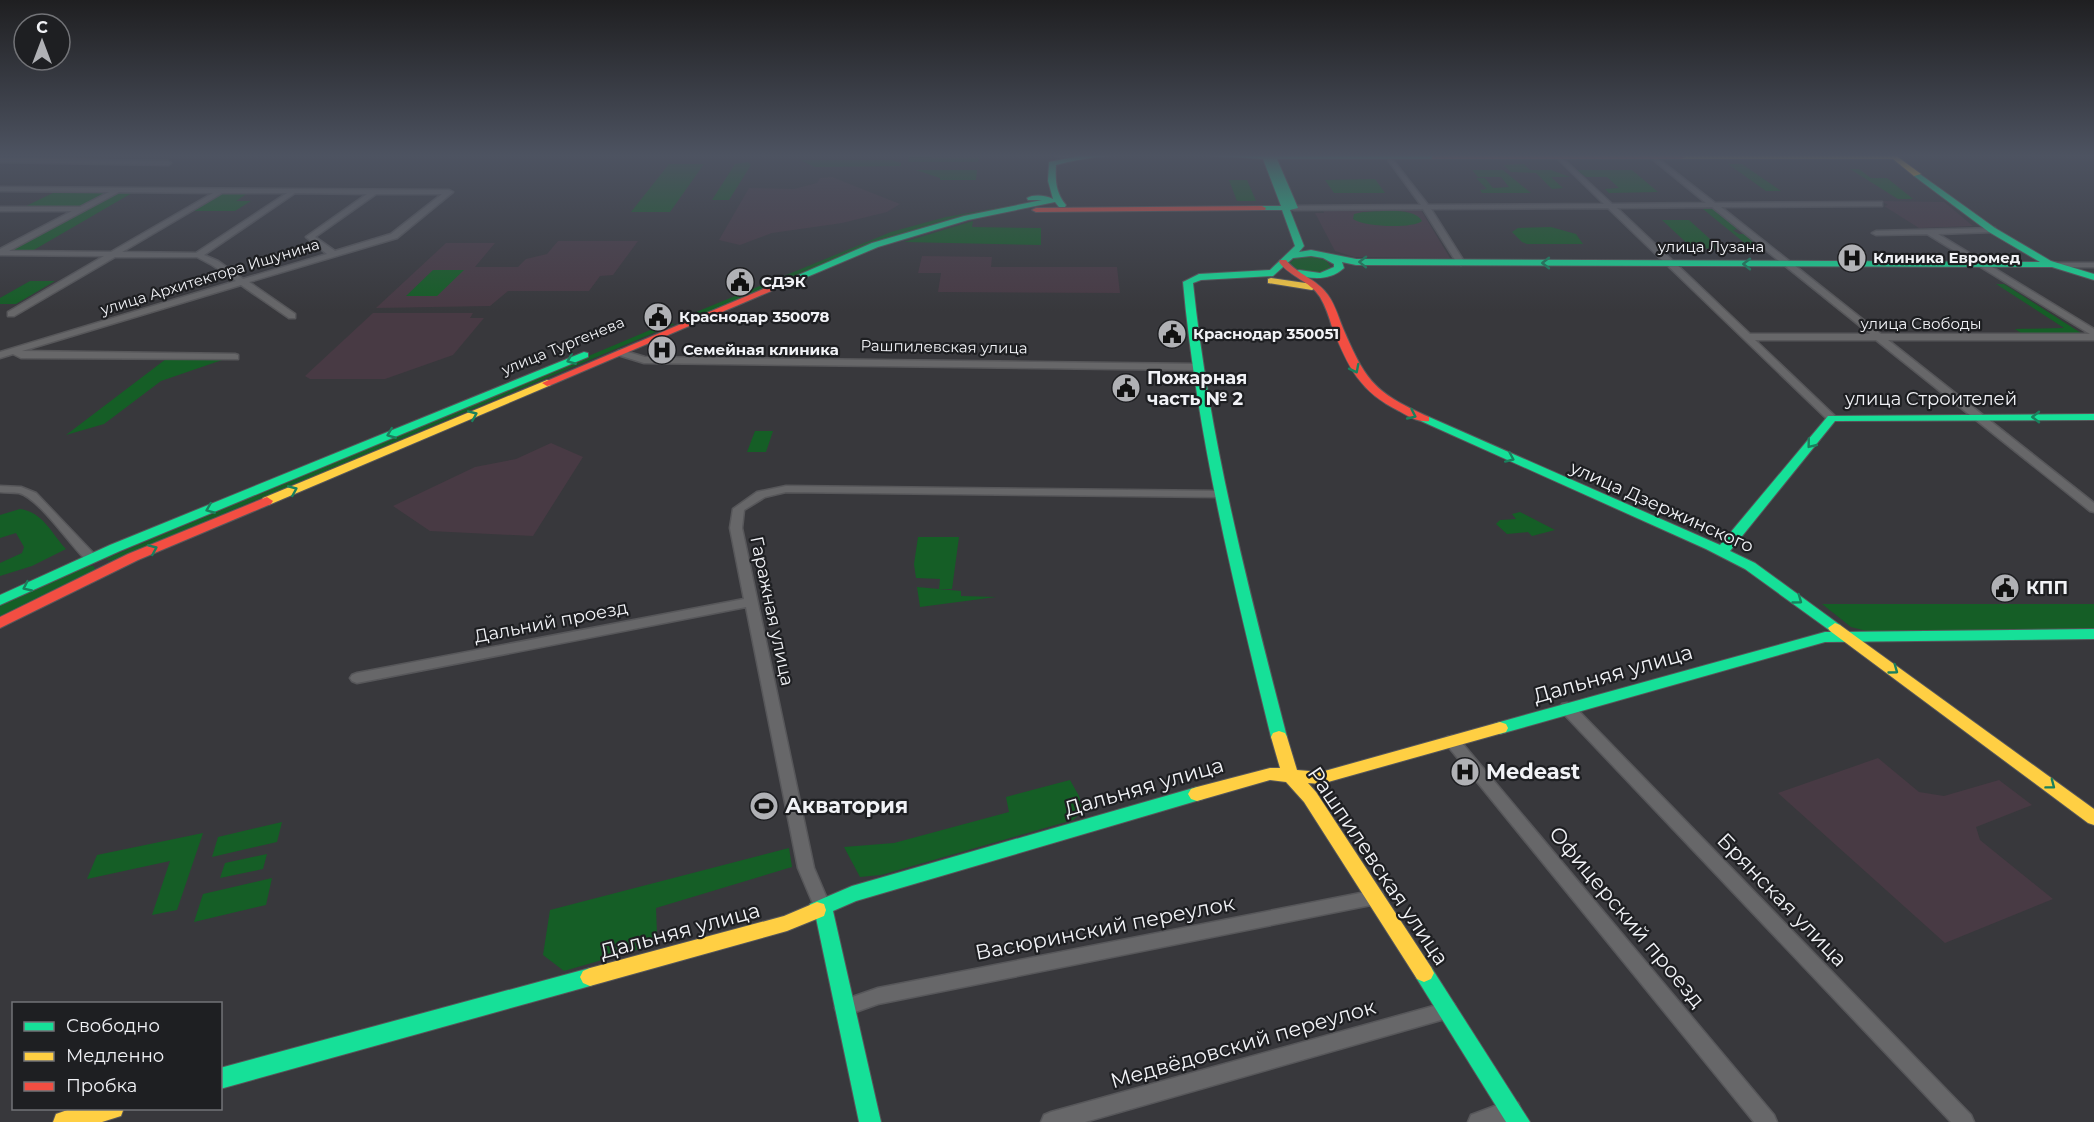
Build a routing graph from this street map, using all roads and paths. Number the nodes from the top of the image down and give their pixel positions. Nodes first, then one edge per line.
1 (86, 206) edge
2 (194, 206) edge
3 (271, 206) edge
4 (354, 206) edge
5 (431, 206) edge
6 (991, 206) edge
7 (1024, 206) edge
8 (1069, 206) edge
9 (1750, 206) edge
10 (1960, 206) edge
11 (1425, 207) junction
12 (1609, 207) junction
13 (1715, 207) junction
14 (0, 208) edge
15 (1290, 208) junction
16 (81, 209) junction
17 (1084, 209) junction
18 (993, 212) junction
19 (1992, 230) junction
20 (1928, 231) junction
21 (1876, 233) dead end
22 (0, 252) edge
23 (333, 254) junction
24 (111, 255) junction
25 (198, 255) junction
26 (1328, 257) junction
27 (1286, 259) junction
28 (1461, 263) junction
29 (1670, 264) junction
30 (1787, 264) junction
31 (1983, 265) junction
32 (2057, 265) junction
33 (2094, 265) edge
34 (1295, 272) junction
35 (1324, 275) junction
36 (2094, 277) edge
37 (240, 281) junction
38 (1188, 282) junction
39 (1312, 284) junction
40 (11, 314) dead end
41 (683, 314) junction
42 (292, 316) dead end
43 (703, 318) junction
44 (667, 327) junction
45 (2094, 335) edge
46 (1879, 337) junction
47 (1747, 338) junction
48 (15, 351) junction
49 (621, 353) junction
50 (0, 355) edge
51 (235, 357) dead end
52 (1196, 367) junction
53 (1978, 417) junction
54 (2094, 417) edge
55 (1832, 418) junction
56 (0, 489) edge
57 (1219, 494) junction
58 (2094, 509) edge
59 (115, 548) junction
60 (1722, 552) junction
61 (132, 557) junction
62 (94, 561) junction
63 (81, 582) junction
64 (0, 600) edge
65 (751, 602) junction
66 (0, 623) edge
67 (2094, 634) edge
68 (1846, 636) junction
69 (357, 678) dead end
70 (1567, 708) junction
71 (1452, 741) junction
72 (1291, 776) junction
73 (2094, 818) edge
74 (1376, 897) junction
75 (822, 908) junction
76 (844, 1008) junction
77 (1448, 1010) junction
78 (222, 1078) edge
79 (106, 1110) edge
80 (1515, 1116) edge
81 (64, 1122) edge
82 (870, 1122) edge
83 (1051, 1122) edge
84 (1478, 1122) edge
85 (1767, 1122) edge
86 (1964, 1122) edge

1 - 16 street
2 - 24 street
3 - 25 street
4 - 23 street
5 - 23 street, улица Архитектора Ишунина
6 - 41 main road, улица Тургенева
7 - 18 main road, улица Тургенева
8 - 17 main road
9 - 13 street
10 - 19 main road
11 - 12 street
11 - 15 street
11 - 28 street
12 - 13 street
12 - 29 street
13 - 30 street
14 - 16 street
15 - 17 main road
15 - 26 main road
15 - 27 main road
16 - 22 street
17 - 18 main road, улица Тургенева
18 - 43 main road, улица Тургенева
19 - 20 street
19 - 32 main road
20 - 21 street
20 - 31 street
22 - 24 street
23 - 37 street, улица Архитектора Ишунина
24 - 25 street
24 - 40 street
25 - 37 street
26 - 27 main road
28 -> 26 main road, улица Лузана
26 - 35 main road
27 - 34 main road
27 - 38 main road
29 -> 28 main road, улица Лузана
30 -> 29 main road, улица Лузана
29 - 47 street
30 - 31 main road, улица Лузана
30 - 46 street
31 - 32 main road, улица Лузана
31 - 45 street
32 - 33 street, улица Лузана
32 - 36 main road
34 - 35 main road
34 - 39 main road
35 - 39 main road
37 - 42 street
37 - 48 street, улица Архитектора Ишунина
38 - 39 main road
38 - 52 main road, Рашпилевская улица
39 -> 60 main road, улица Дзержинского
41 - 43 main road
41 - 44 main road, улица Тургенева
43 - 44 main road, улица Тургенева
44 - 49 main road, улица Тургенева
44 -> 59 main road, улица Тургенева
45 - 46 street, улица Свободы
46 - 47 street, улица Свободы
46 - 53 street
47 - 55 street
48 - 50 street, улица Архитектора Ишунина
48 - 51 street
49 - 52 street, Рашпилевская улица
61 -> 49 main road, улица Тургенева
52 - 57 main road, Рашпилевская улица
54 -> 53 main road, улица Строителей
53 - 55 main road, улица Строителей
53 - 58 street
55 -> 60 main road, улица Строителей
56 - 62 street
57 - 65 street, Гаражная улица
57 - 72 main road, Рашпилевская улица
59 - 61 main road, улица Тургенева
59 - 62 main road, улица Тургенева
60 -> 68 main road, улица Дзержинского
61 - 63 main road, улица Тургенева
62 - 63 main road, улица Тургенева
62 -> 64 main road, улица Тургенева
63 - 66 main road, улица Тургенева
65 - 69 street, Дальний проезд
65 - 75 street, Гаражная улица
67 - 68 main road, Дальняя улица
68 - 70 main road, Дальняя улица
68 -> 73 main road, улица Дзержинского
70 - 71 main road, Дальняя улица
70 - 86 street, Брянская улица
71 - 72 main road, Дальняя улица
71 - 85 street, Офицерский проезд
72 - 74 main road, Рашпилевская улица
72 - 75 main road, Дальняя улица
74 - 76 street, Васюринский переулок
74 - 77 main road, Рашпилевская улица
75 - 76 main road, Гаражная улица
75 - 78 main road, Дальняя улица
76 - 82 main road, Гаражная улица
77 - 80 main road, Рашпилевская улица
77 - 83 street, Медвёдовский переулок
79 - 81 main road
80 - 84 street

